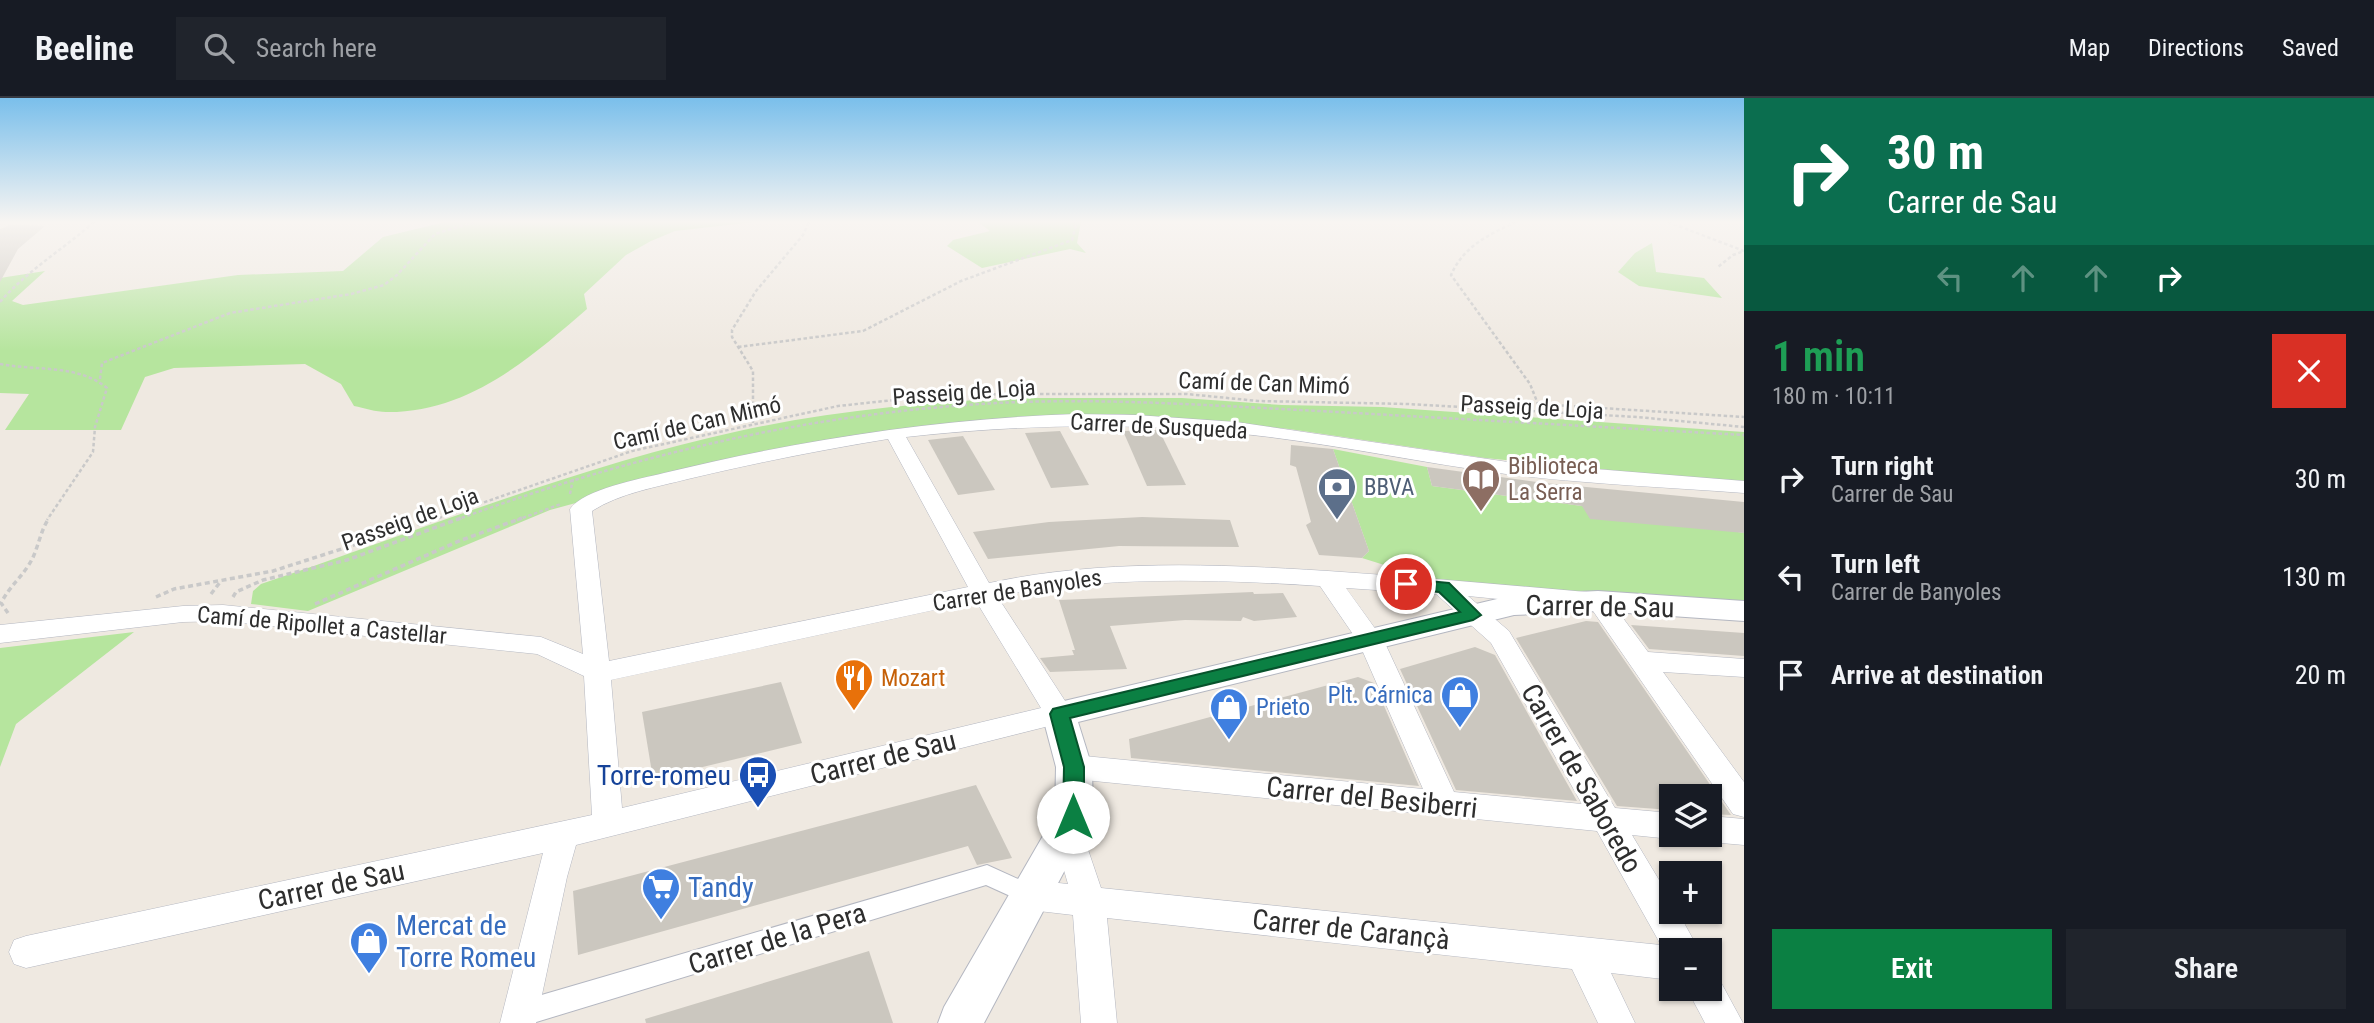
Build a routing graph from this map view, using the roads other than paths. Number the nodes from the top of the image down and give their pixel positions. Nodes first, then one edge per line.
1 (895, 434) junction
2 (1744, 487) edge
3 (1328, 580) junction
4 (1443, 587) junction
5 (982, 591) junction
6 (1598, 601) junction
7 (1744, 611) edge
8 (1473, 615) junction
9 (5, 625) edge
10 (1371, 641) junction
11 (1642, 661) junction
12 (1743, 669) edge
13 (597, 671) junction
14 (1059, 714) junction
15 (1074, 767) junction
16 (1445, 804) junction
17 (1744, 804) edge
18 (1608, 821) junction
19 (608, 824) junction
20 (1659, 825) edge
21 (1067, 829) junction
22 (1722, 830) edge
23 (1744, 832) edge
24 (564, 835) junction
25 (1030, 895) junction
26 (1089, 901) junction
27 (1675, 938) edge
28 (26, 952) dead end
29 (1583, 954) junction
30 (1659, 962) edge
31 (1712, 1001) edge
32 (519, 1018) edge
33 (960, 1023) edge
34 (1099, 1023) edge
35 (1618, 1023) edge
36 (1724, 1023) edge

1 - 2 street, Carrer de Susqueda
1 - 5 street
1 - 13 street, Carrer de Susqueda
3 - 4 street, Carrer de Banyoles
3 - 5 street, Carrer de Banyoles
3 - 10 street
4 - 6 street, Carrer de Banyoles
4 - 8 street
5 - 13 street, Carrer de Banyoles
5 - 14 street
6 - 7 street, Carrer de Sau
6 - 8 street, Carrer de Sau
6 - 11 street
8 - 10 street, Carrer de Sau
8 - 18 street, Carrer de Saboredo
9 - 13 street, Camí de Ripollet a Castellar
10 - 14 street, Carrer de Sau
10 - 16 street
11 - 12 street
11 - 17 street
13 - 19 street
14 - 15 street
14 - 19 street, Carrer de Sau
15 - 16 street, Carrer del Besiberri
15 - 21 street
16 - 18 street, Carrer del Besiberri
18 - 20 street, Carrer del Besiberri
18 - 27 street, Carrer de Saboredo
19 - 24 street, Carrer de Sau
21 - 25 street
21 - 26 street
22 - 23 street
24 - 28 street, Carrer de Sau
24 - 32 street
25 - 26 street, Carrer de Carançà
25 - 32 street, Carrer de la Pera
25 - 33 street
26 - 29 street, Carrer de Carançà
26 - 34 street
29 - 30 street, Carrer de Carançà
29 - 35 street
31 - 36 street

